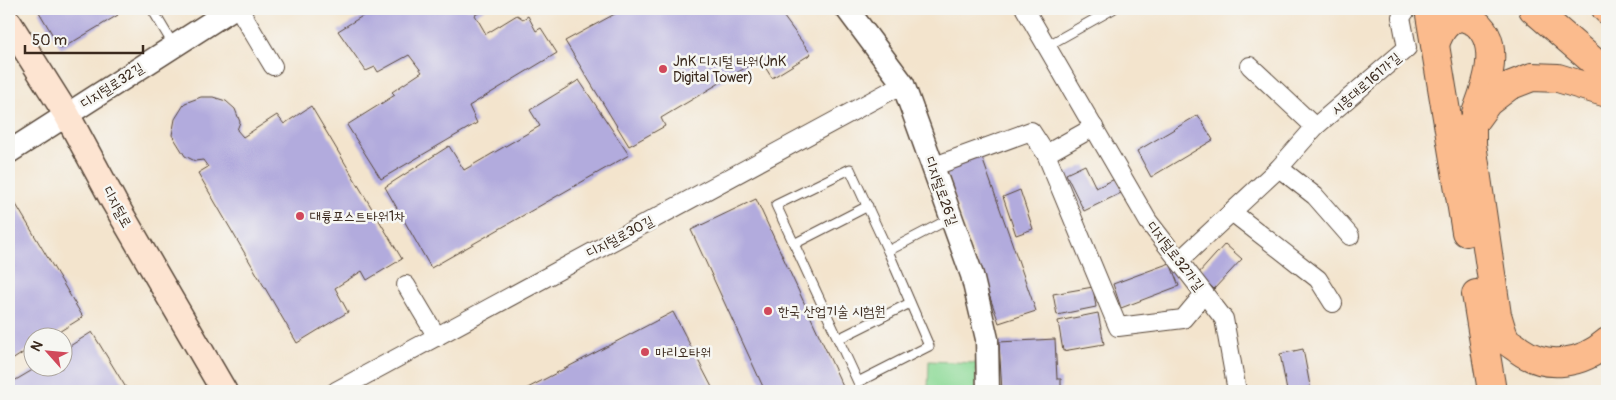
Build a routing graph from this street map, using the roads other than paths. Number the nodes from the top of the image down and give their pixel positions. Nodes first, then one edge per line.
1 (152, 9) edge
2 (232, 9) edge
3 (239, 9) edge
4 (847, 9) edge
5 (1026, 9) edge
6 (1113, 9) edge
7 (1429, 9) edge
8 (1533, 9) edge
9 (1399, 11) edge
10 (9, 23) edge
11 (1435, 44) junction
12 (174, 46) junction
13 (1047, 46) junction
14 (273, 66) dead end
15 (1250, 66) dead end
16 (1607, 73) edge
17 (903, 84) junction
18 (1607, 93) edge
19 (67, 114) junction
20 (1472, 124) junction
21 (1094, 127) junction
22 (1316, 127) junction
23 (9, 152) edge
24 (1046, 154) junction
25 (932, 167) junction
26 (1279, 168) junction
27 (868, 206) junction
28 (1232, 212) junction
29 (951, 218) junction
30 (1350, 236) dead end
31 (794, 244) junction
32 (888, 251) junction
33 (1179, 261) junction
34 (406, 285) dead end
35 (1204, 294) junction
36 (910, 303) junction
37 (1333, 303) dead end
38 (437, 336) junction
39 (838, 339) junction
40 (1607, 342) edge
41 (224, 391) edge
42 (336, 391) edge
43 (988, 391) edge
44 (1237, 391) edge
45 (1492, 391) edge

1 - 12 lane
2 - 12 street, 디지털로32길
3 - 14 street
4 - 17 street, 디지털로26길
5 - 13 street, 디지털로32가길
6 - 13 lane
7 - 11 main road
8 - 16 main road
9 - 22 street, 시흥대로161가길
10 - 19 main road, 디지털로
11 - 20 main road
11 - 45 main road
12 - 19 street, 디지털로32길
13 - 21 street, 디지털로32가길
15 - 22 street
17 - 25 street, 디지털로26길
17 - 38 street, 디지털로30길
18 - 20 main road
19 - 23 street, 디지털로32길
19 - 41 main road, 디지털로
20 - 40 main road
21 - 24 street
21 - 33 street, 디지털로32가길
22 - 26 street, 시흥대로161가길
24 - 25 street
24 - 35 street
25 - 29 street, 디지털로26길
26 - 28 street, 시흥대로161가길
26 - 30 street
27 - 31 lane
27 - 31 lane
27 - 32 lane
28 - 33 street, 시흥대로161가길
28 - 37 street
29 - 32 lane
29 - 43 street, 디지털로26길
31 - 39 lane
32 - 36 lane
33 - 35 street, 디지털로32가길
34 - 38 street
35 - 44 street, 디지털로32가길
36 - 39 lane
36 - 39 lane
38 - 42 street, 디지털로30길

